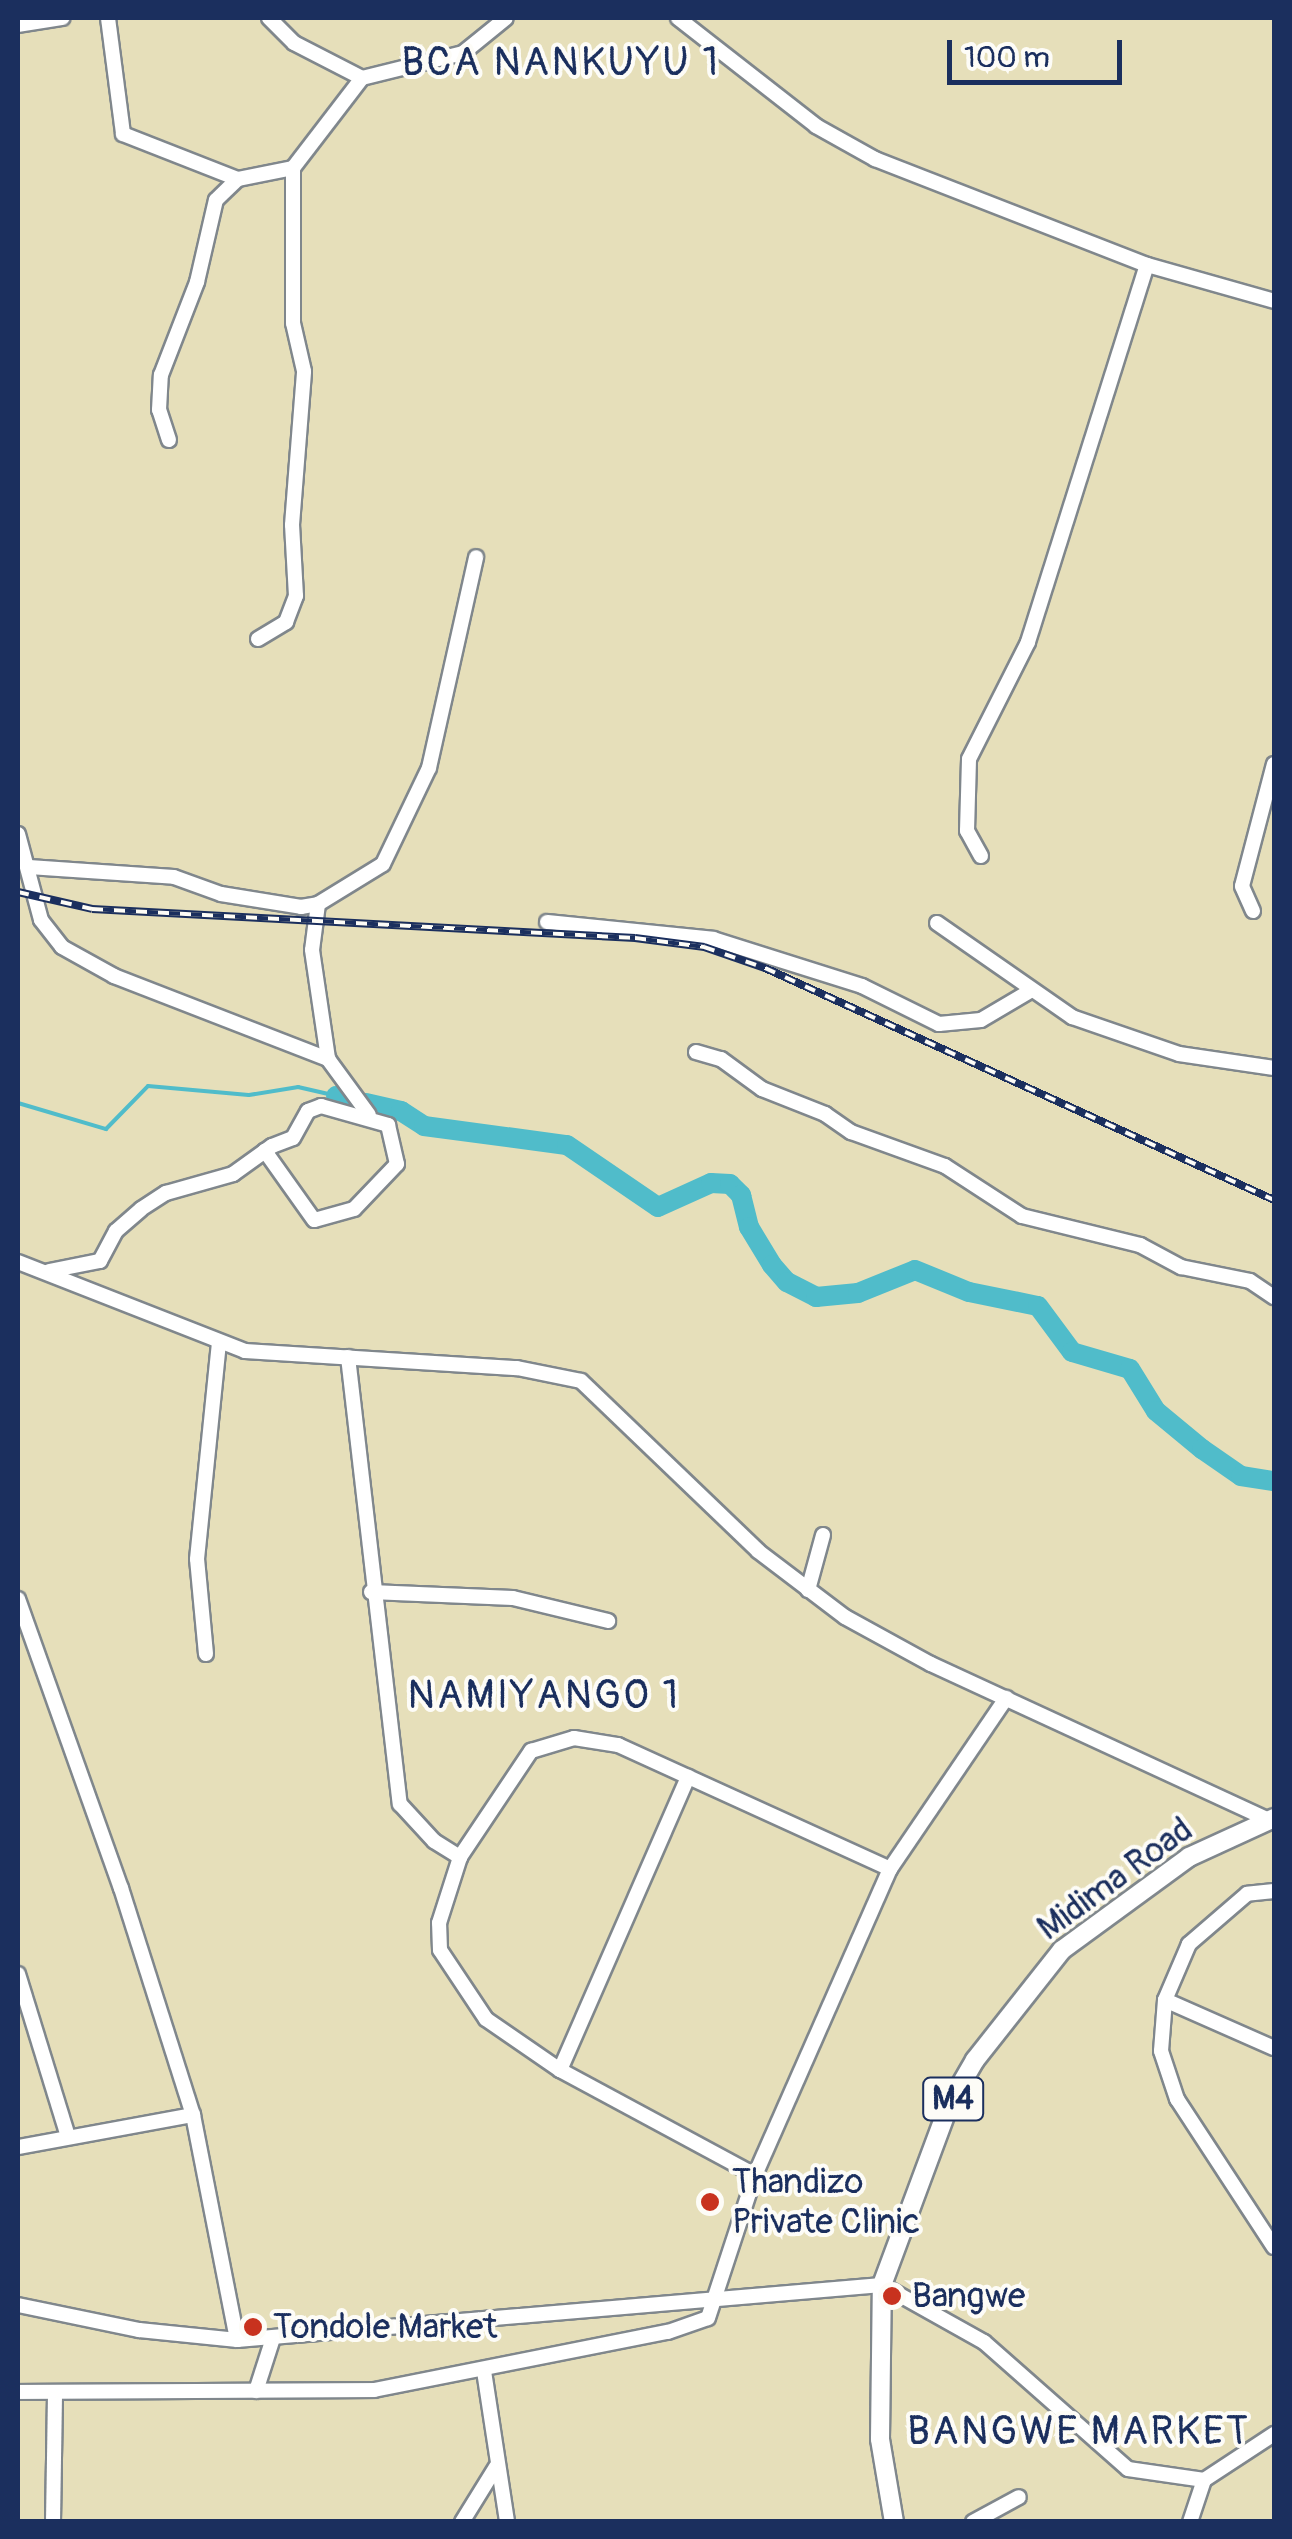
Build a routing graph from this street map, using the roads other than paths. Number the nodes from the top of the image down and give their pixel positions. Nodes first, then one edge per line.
1 (62, 18) edge
2 (108, 18) edge
3 (269, 18) edge
4 (506, 18) edge
5 (678, 18) edge
6 (704, 18) edge
7 (18, 26) edge
8 (698, 33) junction
9 (362, 78) junction
10 (293, 168) junction
11 (238, 179) junction
12 (1147, 265) junction
13 (1274, 301) edge
14 (168, 440) dead end
15 (476, 557) dead end
16 (258, 639) dead end
17 (1274, 764) edge
18 (18, 834) edge
19 (981, 856) dead end
20 (29, 866) junction
21 (318, 904) junction
22 (1253, 911) dead end
23 (547, 922) dead end
24 (937, 924) dead end
25 (1032, 990) junction
26 (696, 1052) dead end
27 (328, 1059) junction
28 (1274, 1068) edge
29 (369, 1114) junction
30 (265, 1152) junction
31 (18, 1262) edge
32 (44, 1272) junction
33 (1274, 1297) edge
34 (218, 1344) junction
35 (348, 1357) junction
36 (822, 1535) dead end
37 (808, 1590) junction
38 (371, 1592) junction
39 (18, 1599) edge
40 (608, 1621) dead end
41 (206, 1654) dead end
42 (1006, 1698) junction
43 (688, 1778) junction
44 (1272, 1819) edge
45 (460, 1857) junction
46 (890, 1869) junction
47 (1274, 1891) edge
48 (18, 1974) edge
49 (1165, 2000) junction
50 (1274, 2048) edge
51 (560, 2070) junction
52 (193, 2115) junction
53 (68, 2137) junction
54 (18, 2146) edge
55 (756, 2174) junction
56 (1269, 2228) edge
57 (1274, 2247) edge
58 (882, 2284) junction
59 (713, 2296) junction
60 (18, 2306) edge
61 (273, 2338) junction
62 (237, 2340) junction
63 (484, 2371) junction
64 (256, 2391) junction
65 (18, 2392) edge
66 (55, 2392) junction
67 (1274, 2434) edge
68 (496, 2467) junction
69 (1204, 2480) junction
70 (1018, 2497) dead end
71 (54, 2522) edge
72 (462, 2522) edge
73 (507, 2522) edge
74 (894, 2522) edge
75 (973, 2522) edge
76 (1190, 2522) edge

1 - 7 street
2 - 11 street
3 - 9 street
4 - 9 street
5 - 8 street
6 - 8 street
8 - 12 street
9 - 10 street
10 - 11 street
10 - 16 street
11 - 14 street
12 - 13 street
12 - 19 street
15 - 21 street
17 - 22 street
18 - 20 street
20 - 21 street
20 - 27 street
21 - 27 street
23 - 25 street
24 - 25 street
25 - 28 street
26 - 33 street
27 - 29 street
29 - 30 street
29 - 30 street
30 - 32 street
31 - 32 street
32 - 34 street
34 - 35 street
34 - 41 street
35 - 37 street
35 - 38 street
36 - 37 street
37 - 42 street
38 - 40 street
38 - 45 street
39 - 52 street
42 - 44 street
42 - 46 street
43 - 45 street
43 - 46 street
43 - 51 street
44 - 58 main road, Midima Road / M4
45 - 51 street
46 - 55 street
47 - 49 street
48 - 53 street
49 - 50 street
49 - 56 street
51 - 55 street
52 - 53 street
52 - 62 street
53 - 54 street
55 - 59 street
56 - 57 street
58 - 59 street
58 - 69 street
58 - 74 main road, Midima Road / M4
59 - 61 street
59 - 63 street
60 - 62 street
61 - 62 street
61 - 64 street
63 - 64 street
63 - 68 street
64 - 66 street
65 - 66 street
66 - 71 street
67 - 69 street
68 - 72 street
68 - 73 street
69 - 76 street
70 - 75 street

